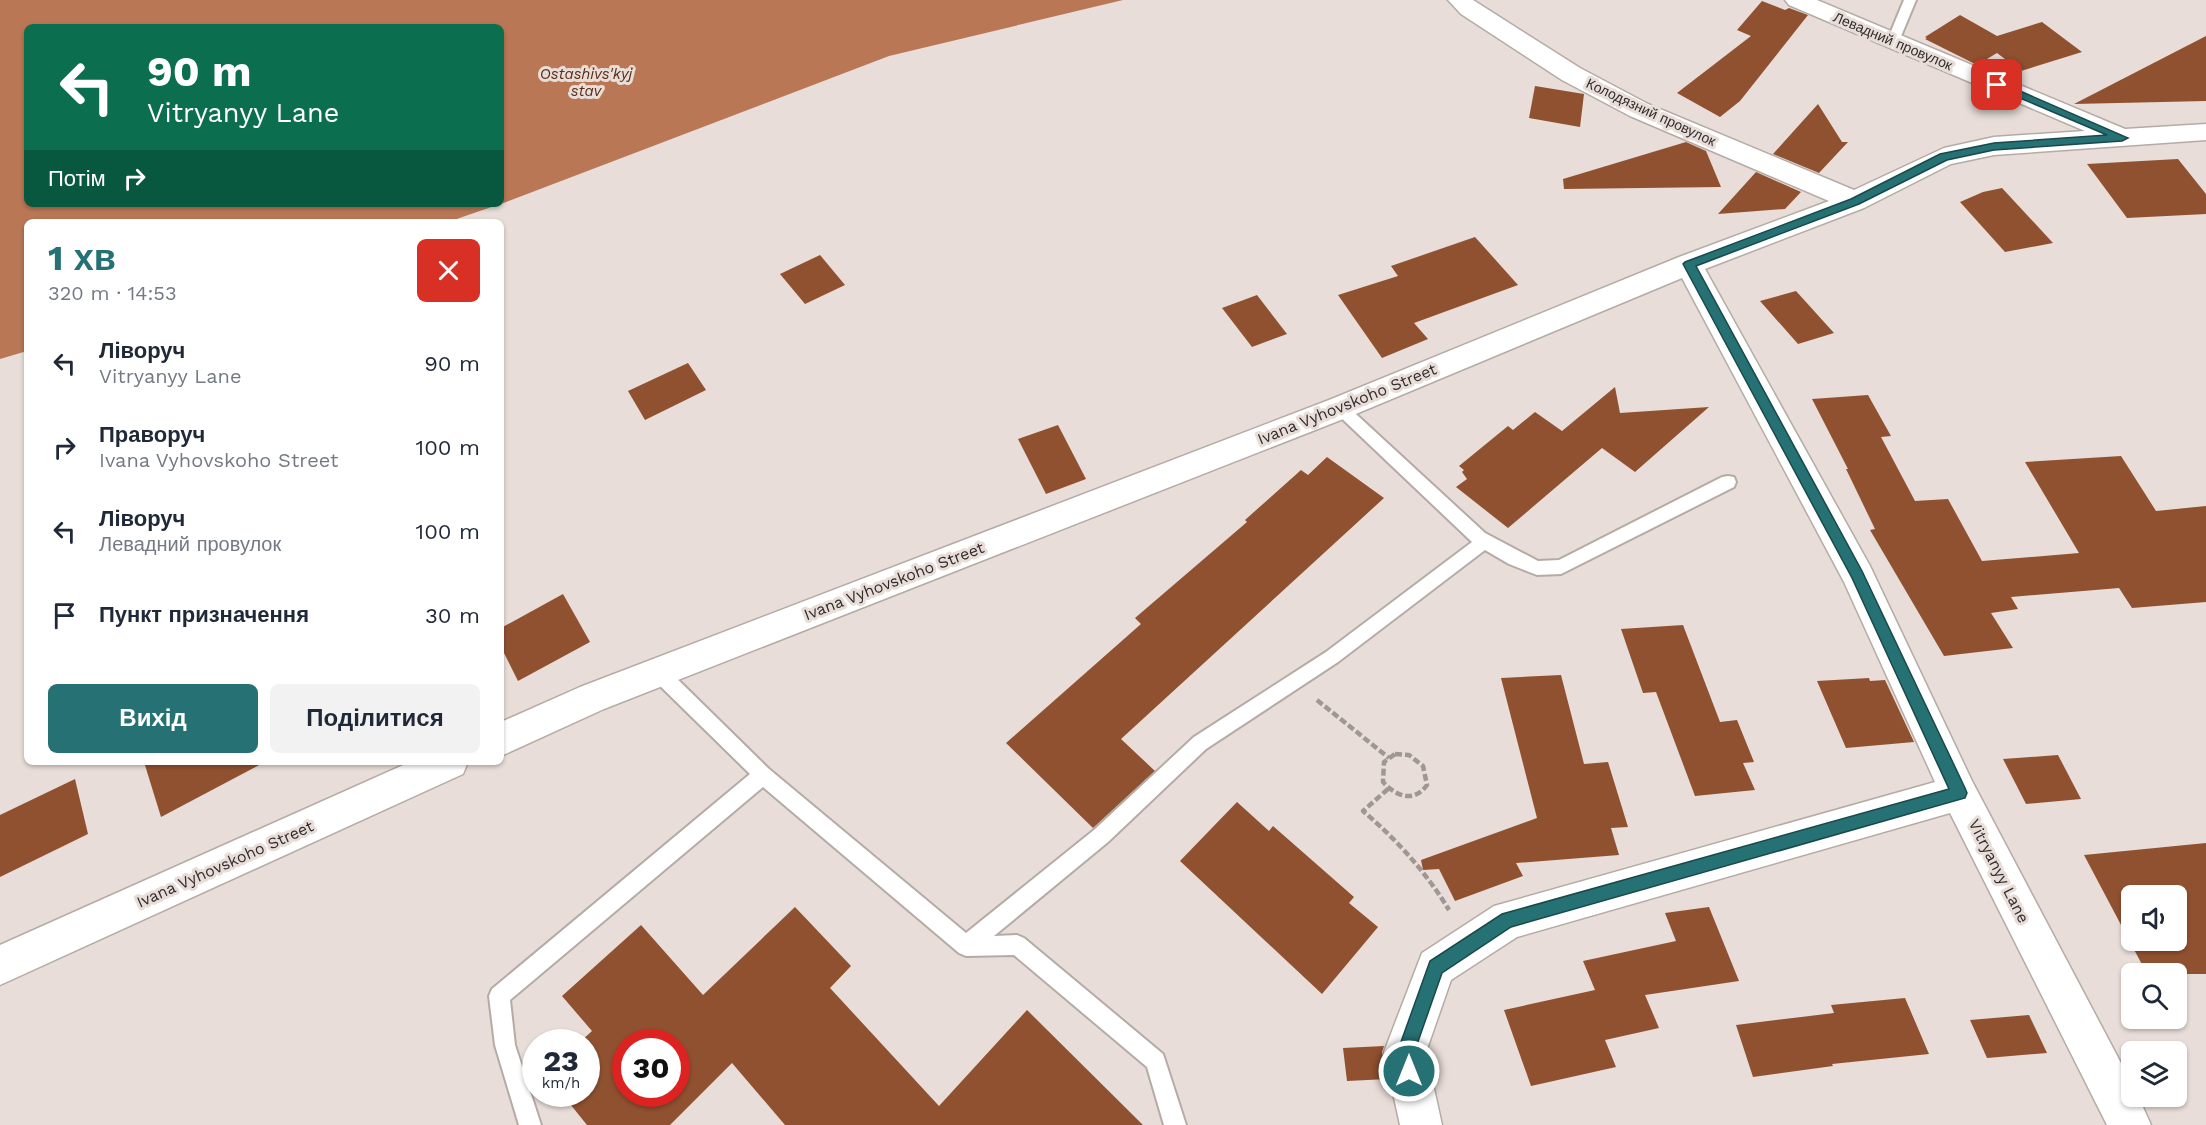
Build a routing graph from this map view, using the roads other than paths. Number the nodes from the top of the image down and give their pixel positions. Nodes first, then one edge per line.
1 (1460, 0) edge
2 (1797, 0) edge
3 (1910, 0) edge
4 (1893, 40) junction
5 (2206, 132) edge
6 (2122, 138) junction
7 (1855, 201) junction
8 (1689, 264) junction
9 (1340, 408) junction
10 (1728, 482) dead end
11 (1485, 541) junction
12 (658, 672) junction
13 (504, 738) edge
14 (443, 765) edge
15 (764, 775) junction
16 (1959, 793) junction
17 (966, 946) junction
18 (0, 965) edge
19 (530, 1125) edge
20 (1175, 1125) edge
21 (1421, 1125) edge
22 (2130, 1125) edge

1 - 7 street, Колодязний провулок
2 - 4 street, Левадний провулок
3 - 4 lane
4 - 6 street, Левадний провулок
5 - 6 street, Ivana Vyhovskoho Street
6 - 7 street, Ivana Vyhovskoho Street
7 - 8 street, Ivana Vyhovskoho Street
8 - 9 street, Ivana Vyhovskoho Street
8 - 16 street, Vitryanyy Lane
9 - 11 lane
9 - 12 street, Ivana Vyhovskoho Street
10 - 11 lane
11 - 17 lane
12 - 13 street, Ivana Vyhovskoho Street
12 - 15 lane
14 - 18 street, Ivana Vyhovskoho Street
15 - 17 lane
15 - 19 lane
16 - 21 street
16 - 22 street, Vitryanyy Lane
17 - 20 lane

